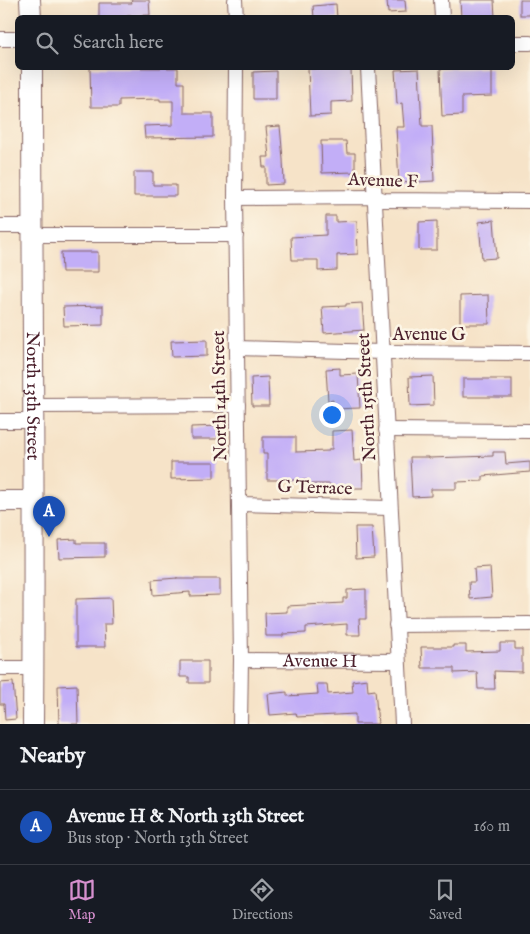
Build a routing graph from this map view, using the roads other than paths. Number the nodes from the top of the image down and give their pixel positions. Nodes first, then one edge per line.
1 (30, 0) edge
2 (235, 0) edge
3 (441, 0) edge
4 (31, 15) edge
5 (236, 15) edge
6 (442, 15) edge
7 (0, 39) edge
8 (15, 39) edge
9 (515, 43) edge
10 (530, 43) edge
11 (32, 70) edge
12 (236, 70) edge
13 (368, 70) edge
14 (375, 197) junction
15 (235, 198) junction
16 (530, 201) edge
17 (0, 226) edge
18 (32, 230) junction
19 (236, 236) junction
20 (237, 348) junction
21 (383, 352) junction
22 (530, 353) edge
23 (238, 405) junction
24 (33, 413) junction
25 (0, 420) edge
26 (386, 430) junction
27 (530, 430) edge
28 (33, 500) junction
29 (0, 502) edge
30 (239, 504) junction
31 (389, 508) junction
32 (530, 624) edge
33 (396, 625) junction
34 (241, 660) junction
35 (398, 661) junction
36 (0, 668) edge
37 (33, 668) junction
38 (33, 724) edge
39 (240, 724) edge
40 (402, 724) edge

1 - 4 street
2 - 5 street
3 - 6 street
7 - 8 street
9 - 10 street
11 - 18 street, North 13th Street
12 - 15 street, North 14th Street
13 - 14 street, North 15th Street
14 - 15 street, Avenue F
14 - 16 street, Avenue F
14 - 21 street, North 15th Street
15 - 19 street, North 14th Street
17 - 18 street
18 - 19 street
18 - 24 street, North 13th Street
19 - 20 street, North 14th Street
20 - 21 street, Avenue G
20 - 23 street, North 14th Street
21 - 22 street, Avenue G
21 - 26 street, North 15th Street
23 - 24 street
23 - 30 street, North 14th Street
24 - 25 street
24 - 28 street, North 13th Street
26 - 27 street
26 - 31 street, North 15th Street
28 - 29 street
28 - 37 street, North 13th Street
30 - 31 street, G Terrace
30 - 34 street, North 14th Street
31 - 33 street, North 15th Street
32 - 33 street
33 - 35 street, North 15th Street
34 - 35 street, Avenue H
34 - 39 street, North 14th Street
35 - 40 street, North 15th Street
36 - 37 street
37 - 38 street, North 13th Street

